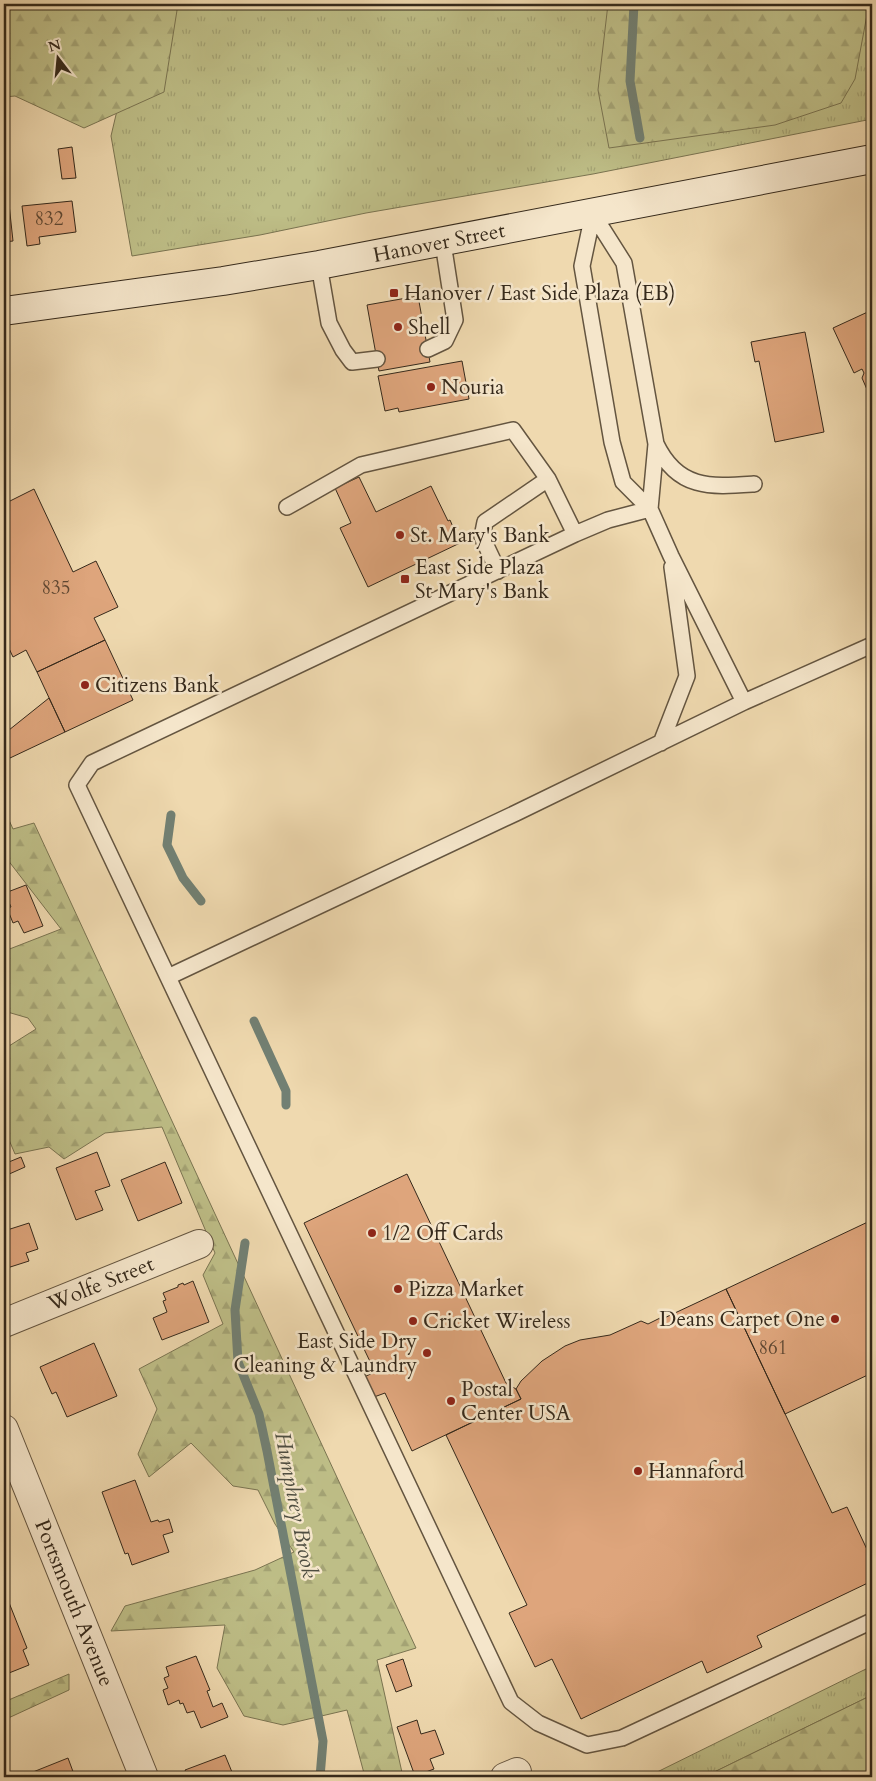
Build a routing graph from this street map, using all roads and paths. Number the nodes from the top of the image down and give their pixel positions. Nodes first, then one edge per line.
1 (872, 159) edge
2 (593, 214) junction
3 (443, 242) junction
4 (319, 265) junction
5 (4, 311) edge
6 (428, 349) dead end
7 (377, 359) dead end
8 (656, 444) junction
9 (548, 479) junction
10 (754, 484) dead end
11 (288, 507) dead end
12 (650, 510) junction
13 (575, 534) junction
14 (671, 556) junction
15 (498, 571) junction
16 (872, 645) edge
17 (744, 702) junction
18 (661, 743) junction
19 (168, 977) junction
20 (199, 1244) dead end
21 (4, 1323) edge
22 (4, 1429) edge
23 (872, 1621) edge
24 (144, 1777) edge

1 - 2 main road, Hanover Street
2 - 3 main road, Hanover Street
2 - 8 lane
2 - 12 lane
3 - 4 main road, Hanover Street
3 - 6 lane
4 - 5 main road, Hanover Street
4 - 7 lane
8 - 10 lane
8 - 12 lane
9 - 11 lane
9 - 13 lane
9 - 15 lane
12 - 13 lane
12 - 14 lane
13 - 15 lane
14 - 17 lane
14 - 18 lane
15 - 19 lane
16 - 17 lane
17 - 18 lane
18 - 19 lane
19 - 23 lane
20 - 21 main road, Wolfe Street
22 - 24 main road, Portsmouth Avenue

